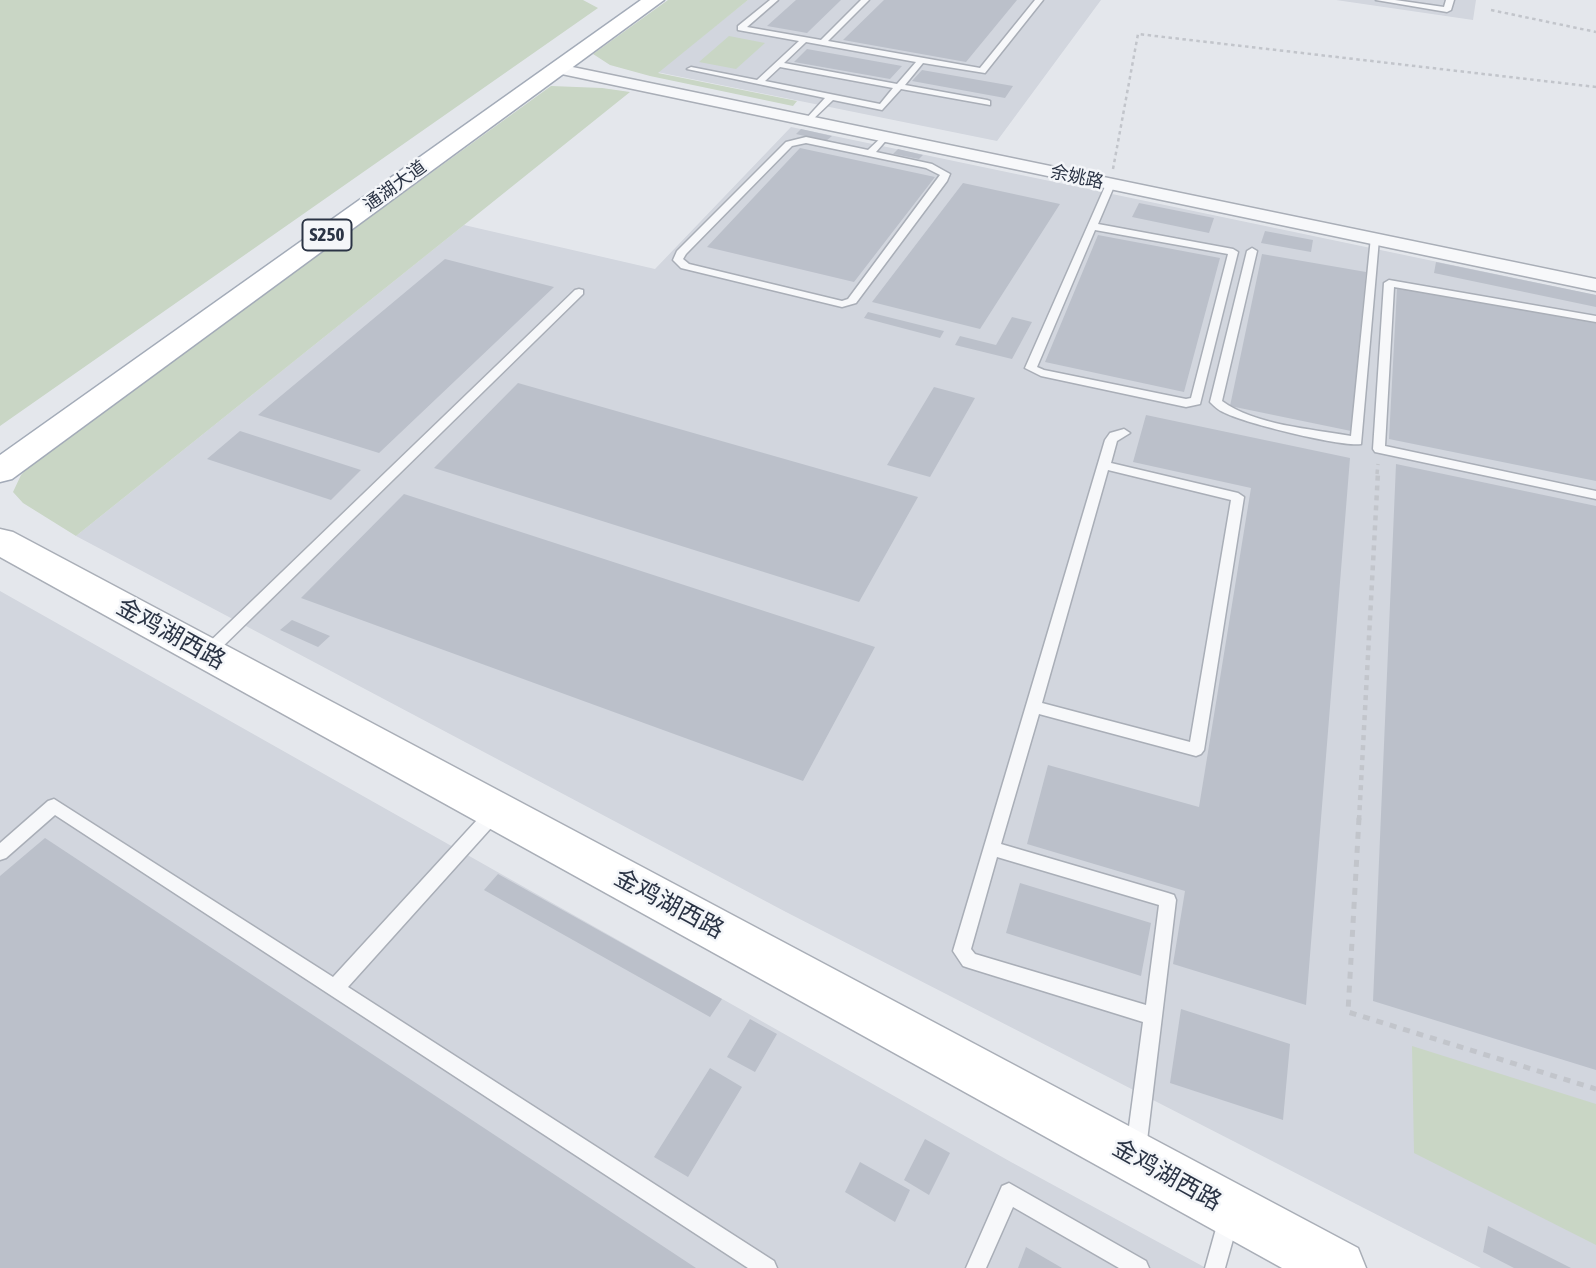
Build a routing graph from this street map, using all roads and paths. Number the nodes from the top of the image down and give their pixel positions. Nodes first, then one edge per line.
1 (637, 0) edge
2 (654, 0) edge
3 (774, 0) edge
4 (865, 0) edge
5 (1039, 0) edge
6 (1380, 0) edge
7 (1450, 0) edge
8 (1491, 10) dead end
9 (1596, 32) edge
10 (806, 39) junction
11 (823, 42) junction
12 (921, 60) junction
13 (779, 64) junction
14 (558, 69) junction
15 (691, 69) dead end
16 (759, 82) junction
17 (899, 86) junction
18 (1596, 87) edge
19 (831, 97) junction
20 (987, 103) dead end
21 (808, 121) junction
22 (885, 137) junction
23 (870, 153) junction
24 (1110, 184) junction
25 (1092, 226) junction
26 (1374, 239) junction
27 (1252, 251) dead end
28 (1596, 285) edge
29 (579, 292) dead end
30 (1596, 319) edge
31 (1124, 433) dead end
32 (1379, 449) junction
33 (0, 450) edge
34 (1104, 466) junction
35 (0, 471) edge
36 (1596, 495) edge
37 (0, 541) edge
38 (207, 653) junction
39 (1034, 707) junction
40 (496, 811) junction
41 (993, 849) junction
42 (0, 853) edge
43 (335, 988) junction
44 (1153, 1016) junction
45 (1596, 1088) edge
46 (1135, 1157) junction
47 (1231, 1210) junction
48 (767, 1268) edge
49 (976, 1268) edge
50 (1139, 1268) edge
51 (1215, 1268) edge
52 (1338, 1268) edge

1 - 33 main road, 通湖大道 / S250
2 - 14 main road, 通湖大道 / S250
3 - 10 lane
4 - 11 lane
5 - 12 lane
6 - 7 lane
8 - 9 path
10 - 11 lane
10 - 13 lane
11 - 12 lane
12 - 17 lane
13 - 16 lane
13 - 17 lane
14 - 21 street, 余姚路
14 - 35 main road, 通湖大道 / S250
15 - 16 lane
16 - 19 lane
17 - 19 lane
17 - 20 lane
18 - 24 path
19 - 21 lane
21 - 22 street, 余姚路
22 - 23 lane
22 - 24 street, 余姚路
23 - 23 lane
24 - 25 lane
24 - 26 street, 余姚路
25 - 25 lane
26 - 27 lane
26 - 28 street, 余姚路
29 - 38 lane
30 - 32 lane
31 - 34 lane
32 - 36 lane
32 - 45 path
34 - 39 lane
34 - 39 lane
37 - 38 main road, 金鸡湖西路
38 - 40 main road, 金鸡湖西路
39 - 41 lane
40 - 43 lane
40 - 46 main road, 金鸡湖西路
41 - 44 lane
41 - 44 lane
42 - 43 lane
43 - 48 lane
44 - 46 lane
46 - 47 main road, 金鸡湖西路
47 - 51 lane
47 - 52 main road, 金鸡湖西路
49 - 50 lane

